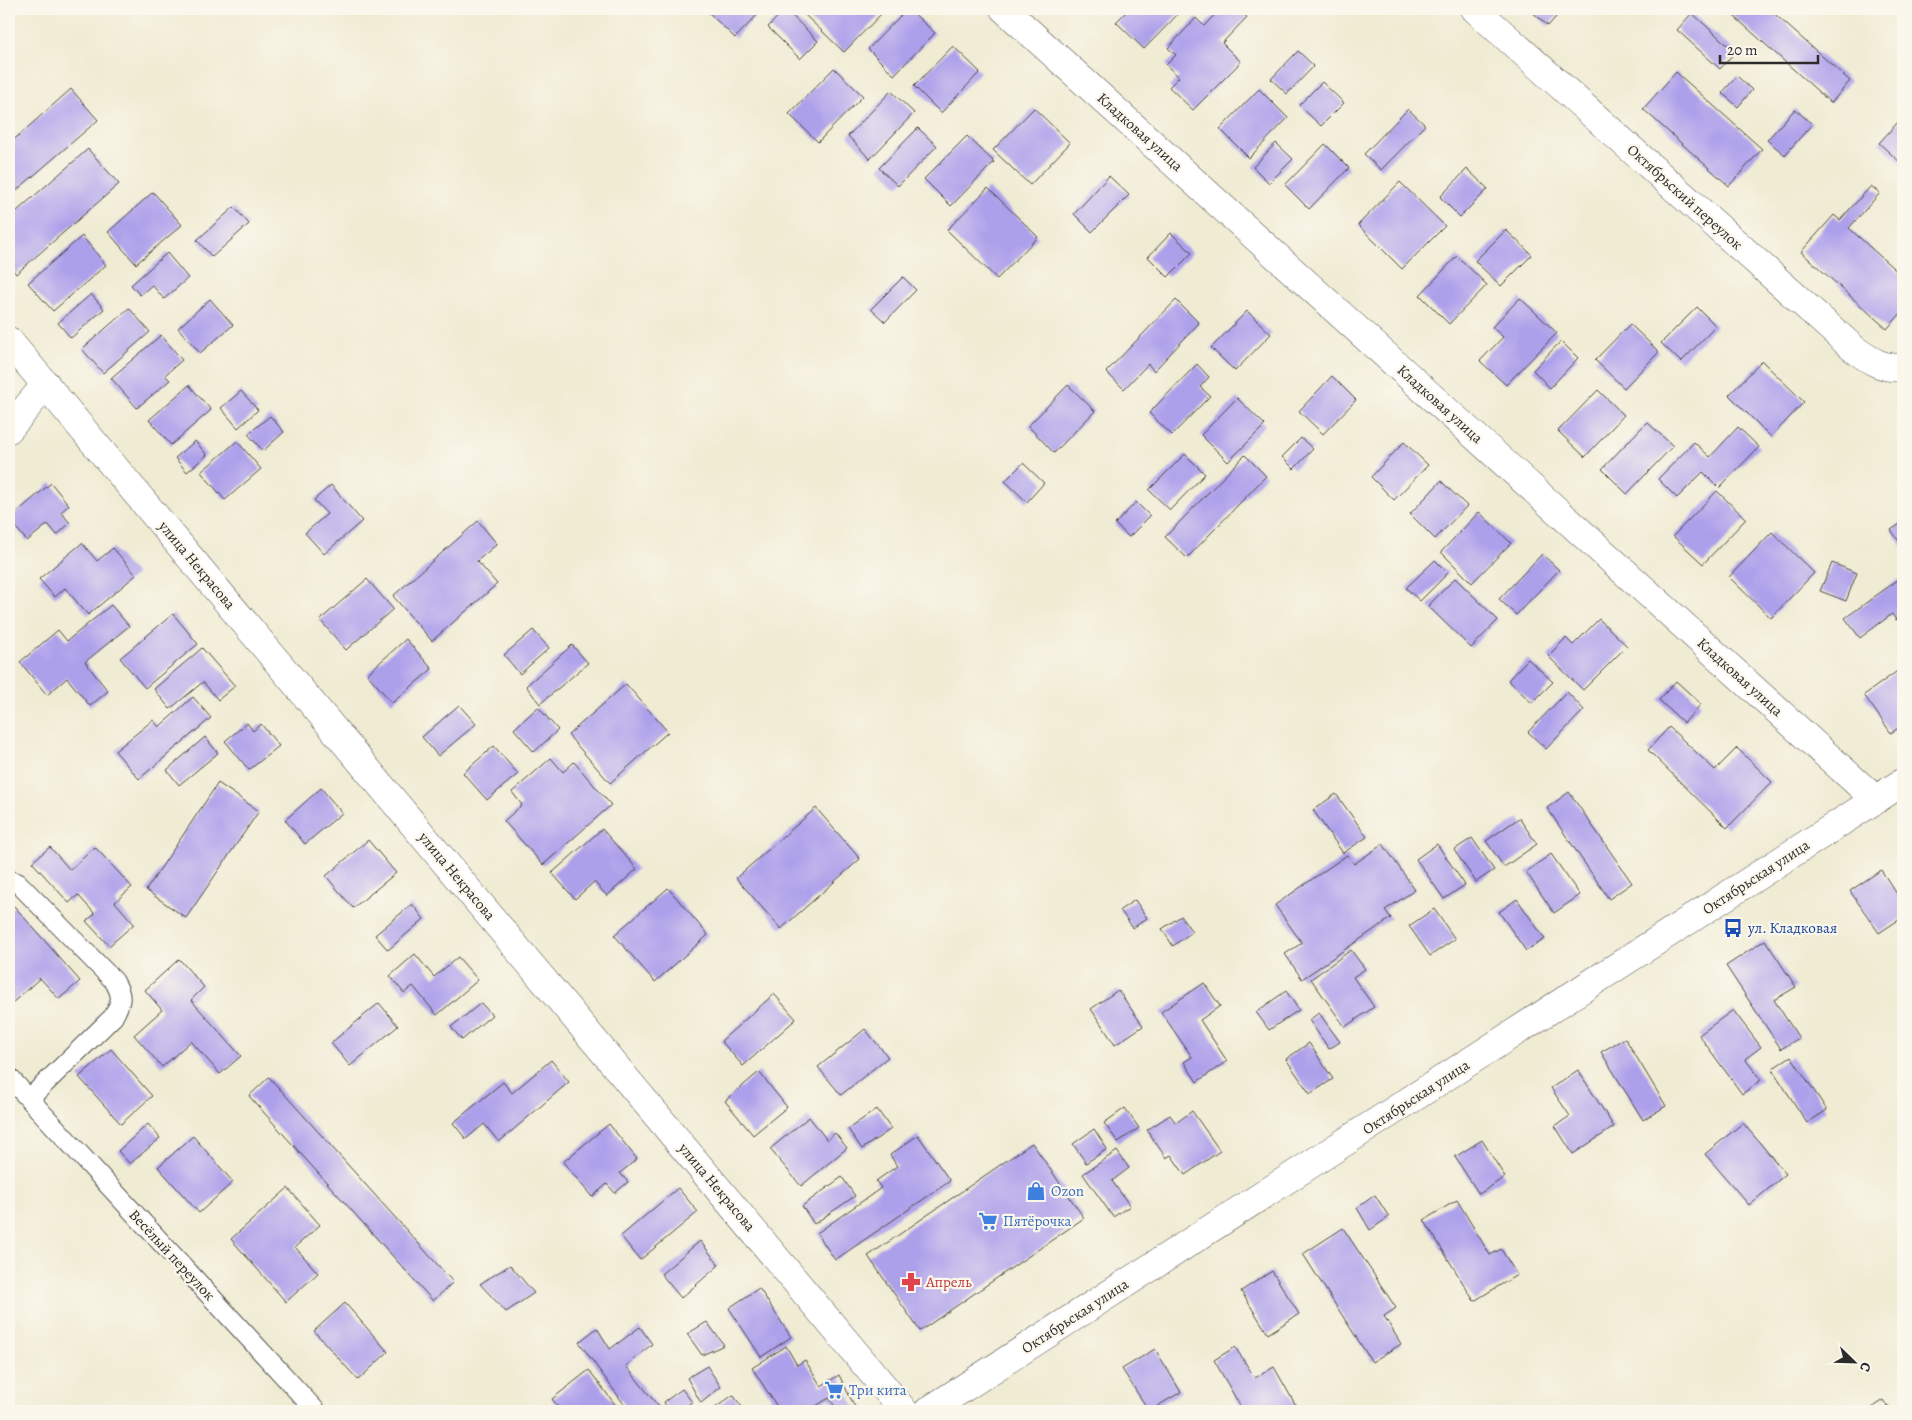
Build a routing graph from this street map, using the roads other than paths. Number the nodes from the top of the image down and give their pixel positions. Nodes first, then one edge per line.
1 (1004, 9) edge
2 (1475, 9) edge
3 (9, 341) edge
4 (1903, 368) edge
5 (46, 384) junction
6 (9, 429) edge
7 (1894, 791) edge
8 (9, 880) edge
9 (9, 1077) edge
10 (29, 1100) junction
11 (316, 1411) edge
12 (904, 1411) edge
13 (928, 1411) edge

1 - 7 street, Кладковая улица
2 - 4 street, Октябрьский переулок
3 - 5 street, улица Некрасова
5 - 6 street
5 - 12 street, улица Некрасова
7 - 13 street, Октябрьская улица
8 - 10 lane
9 - 10 lane, Весёлый переулок
10 - 11 lane, Весёлый переулок

